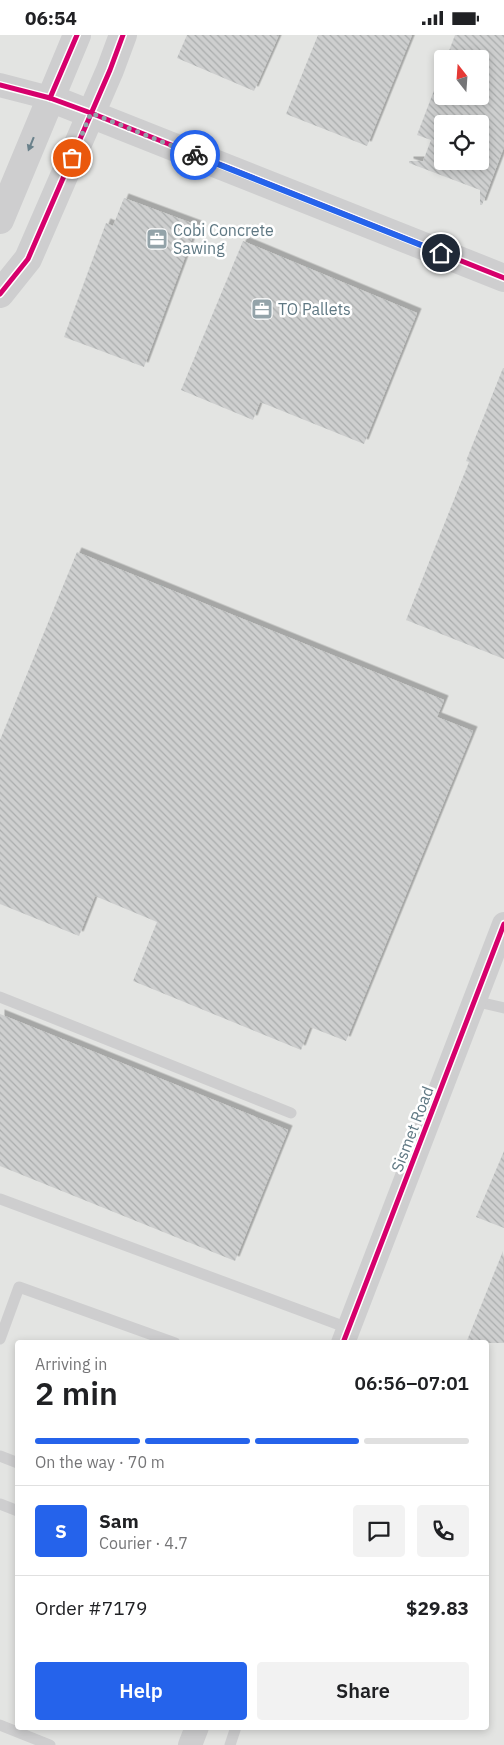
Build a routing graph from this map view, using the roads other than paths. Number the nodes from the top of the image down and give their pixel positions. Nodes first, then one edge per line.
1 (77, 35) edge
2 (123, 35) edge
3 (0, 85) edge
4 (50, 98) junction
5 (91, 113) junction
6 (0, 220) edge
7 (504, 278) edge
8 (0, 294) edge
9 (504, 924) edge
10 (0, 997) edge
11 (474, 1001) junction
12 (504, 1008) edge
13 (291, 1113) dead end
14 (0, 1199) edge
15 (346, 1335) edge
16 (0, 1339) edge
17 (167, 1340) edge
18 (0, 1456) edge
19 (15, 1462) edge
20 (0, 1504) edge
21 (15, 1510) edge
22 (0, 1725) edge
23 (196, 1730) edge
24 (235, 1730) edge
25 (50, 1745) edge
26 (190, 1745) edge
27 (230, 1745) edge

1 - 4 street
2 - 5 street
3 - 4 street
4 - 5 street
4 -> 6 street
5 - 7 street
5 - 8 street
9 - 11 street, Sismet Road
10 - 13 lane
11 - 12 lane
11 - 15 street, Sismet Road
14 - 15 lane
16 - 17 lane
18 - 19 lane
20 - 21 lane
22 - 25 lane
23 - 26 street
24 - 27 lane

